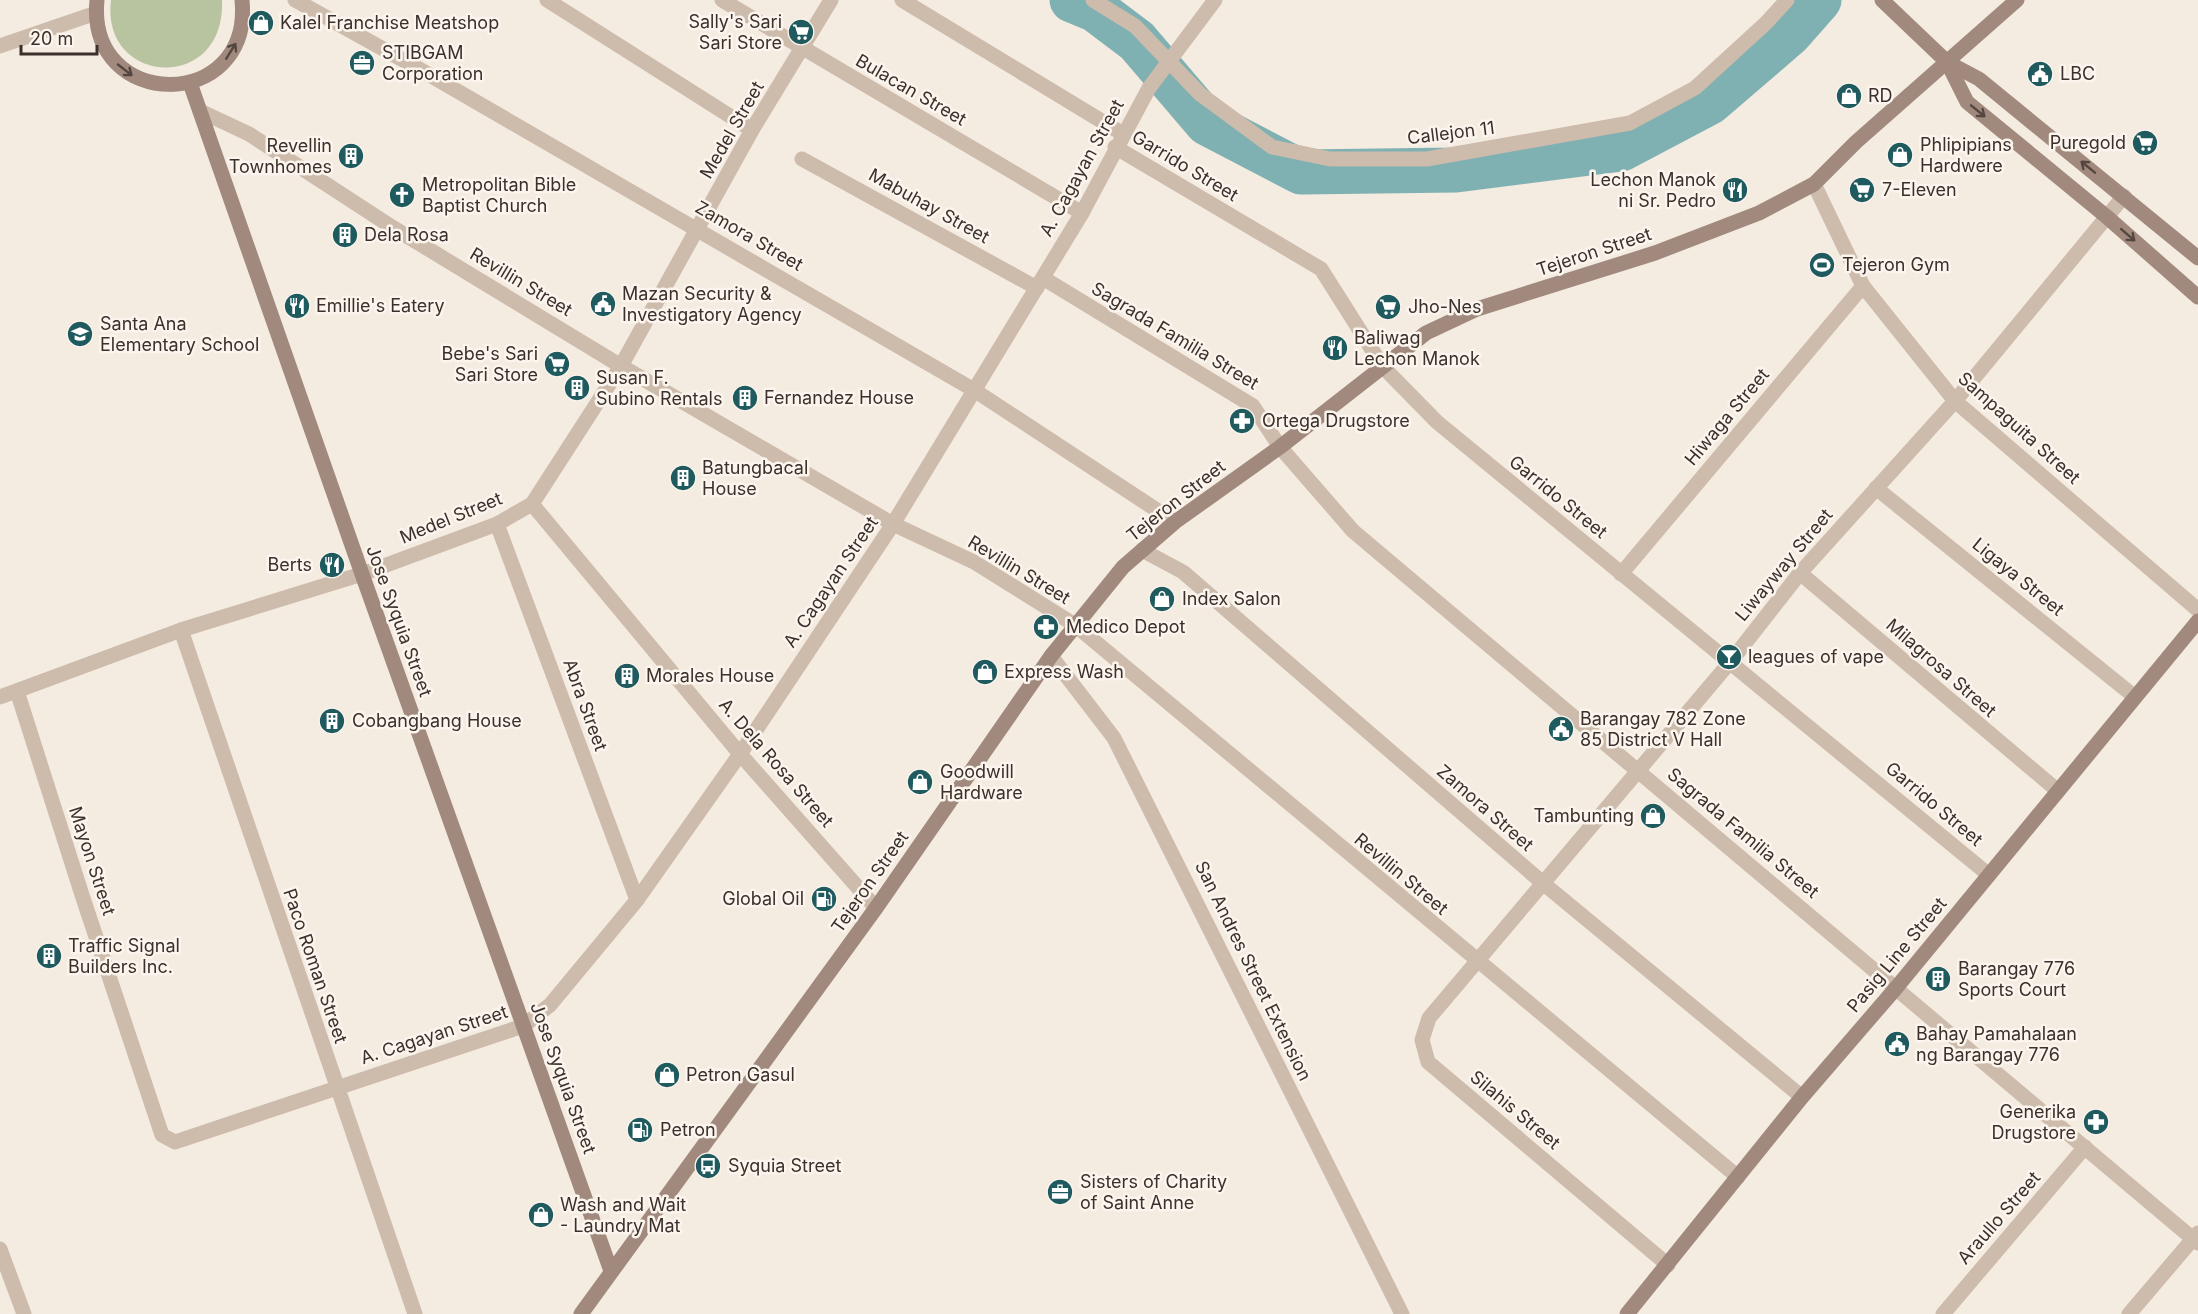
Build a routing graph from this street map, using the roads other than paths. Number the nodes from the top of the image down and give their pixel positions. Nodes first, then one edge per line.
1 (242, 0) edge
2 (295, 0) edge
3 (547, 0) edge
4 (722, 0) edge
5 (831, 0) edge
6 (902, 0) edge
7 (1093, 0) edge
8 (1215, 0) edge
9 (1786, 0) edge
10 (1882, 0) edge
11 (2018, 0) edge
12 (96, 7) edge
13 (0, 46) edge
14 (803, 49) junction
15 (1947, 62) junction
16 (1168, 63) junction
17 (190, 83) junction
18 (200, 111) junction
19 (752, 130) junction
20 (1119, 141) junction
21 (802, 159) dead end
22 (1814, 184) junction
23 (2124, 196) junction
24 (1082, 213) junction
25 (2107, 216) junction
26 (698, 229) junction
27 (2198, 258) edge
28 (1040, 283) junction
29 (1863, 286) junction
30 (2198, 297) edge
31 (621, 366) junction
32 (1383, 367) junction
33 (974, 390) junction
34 (1954, 401) junction
35 (1280, 447) junction
36 (1876, 488) junction
37 (532, 504) junction
38 (1174, 522) junction
39 (496, 524) junction
40 (893, 524) junction
41 (1142, 550) junction
42 (1800, 573) junction
43 (362, 574) junction
44 (1621, 574) junction
45 (2198, 610) edge
46 (1075, 625) junction
47 (2196, 628) edge
48 (182, 630) junction
49 (1051, 656) junction
50 (1731, 661) junction
51 (17, 692) junction
52 (0, 697) edge
53 (2135, 697) junction
54 (740, 754) junction
55 (1639, 770) junction
56 (2058, 791) junction
57 (1989, 875) junction
58 (1544, 884) junction
59 (637, 900) junction
60 (876, 908) junction
61 (1477, 962) junction
62 (1896, 988) junction
63 (523, 1026) junction
64 (336, 1088) junction
65 (1802, 1097) junction
66 (171, 1141) joint
67 (2085, 1148) junction
68 (1738, 1178) junction
69 (2196, 1238) edge
70 (0, 1249) edge
71 (1668, 1265) junction
72 (611, 1271) junction
73 (24, 1314) edge
74 (415, 1314) edge
75 (581, 1314) edge
76 (1402, 1314) edge
77 (1627, 1314) edge
78 (1943, 1314) edge
79 (2128, 1314) edge

17 -> 1 main road
2 - 26 street, Zamora Street
3 - 19 street
4 - 14 street, Bulacan Street
5 - 14 street, Medel Street
6 - 20 street, Garrido Street
7 - 16 street, Callejon 11
8 - 16 street, A. Cagayan Street
9 - 16 street, Callejon 11
10 - 15 main road
11 - 15 main road, Tejeron Street
12 - 13 street
12 -> 17 main road
14 - 19 street, Medel Street
14 - 24 street, Bulacan Street
15 - 22 main road, Tejeron Street
23 -> 15 main road
15 -> 25 main road
16 - 20 street, A. Cagayan Street
17 - 18 main road, Jose Syquia Street
18 - 31 street, Revillin Street
18 - 43 main road, Jose Syquia Street
19 - 26 street, Medel Street
20 - 24 street, A. Cagayan Street
20 - 32 street, Garrido Street
21 - 28 street, Mabuhay Street
22 - 29 street, Sampaguita Street
22 - 32 main road, Tejeron Street
23 - 25 street, Liwayway Street
23 - 27 main road
24 - 28 street, A. Cagayan Street
25 -> 30 main road
25 - 34 street, Liwayway Street
26 - 31 street, Medel Street
26 - 33 street, Zamora Street
28 - 33 street, A. Cagayan Street
28 - 35 street, Sagrada Familia Street
29 - 34 street, Sampaguita Street
29 - 44 street, Hiwaga Street
31 - 37 street, Medel Street
31 - 40 street, Revillin Street
32 - 35 main road, Tejeron Street
32 - 44 street, Garrido Street
33 - 38 street, Zamora Street
33 - 40 street, A. Cagayan Street
34 - 36 street, Liwayway Street
34 - 45 street, Sampaguita Street
35 - 38 main road, Tejeron Street
35 - 55 street, Sagrada Familia Street
36 - 42 street, Liwayway Street
36 - 53 street, Ligaya Street
37 - 39 street, Medel Street
37 - 54 street, A. Dela Rosa Street
38 - 41 main road, Tejeron Street
39 - 43 street, Medel Street
39 - 59 street, Abra Street
40 - 46 street, Revillin Street
40 - 54 street, A. Cagayan Street
41 - 46 main road, Tejeron Street
41 - 58 street, Zamora Street
42 - 50 street, Liwayway Street
42 - 56 street, Milagrosa Street
43 - 48 street, Medel Street
43 - 63 main road, Jose Syquia Street
44 - 50 street, Garrido Street
46 - 49 main road, Tejeron Street
46 - 61 street, Revillin Street
47 - 53 main road, Pasig Line Street
48 - 51 street, Medel Street
48 - 64 street, Paco Roman Street
49 - 60 main road, Tejeron Street
49 - 76 street, San Andres Street Extension
50 - 55 street, Liwayway Street
50 - 57 street, Garrido Street
51 - 52 street, Medel Street
51 - 66 street, Mayon Street
53 - 56 main road, Pasig Line Street
54 - 59 street, A. Cagayan Street
54 - 60 street, A. Dela Rosa Street
55 - 58 street, Liwayway Street
55 - 62 street, Sagrada Familia Street
56 - 57 main road, Pasig Line Street
57 - 62 main road, Pasig Line Street
58 - 61 street, Liwayway Street
58 - 65 street, Zamora Street
59 - 63 street, A. Cagayan Street
60 - 72 main road, Tejeron Street
61 - 68 street, Revillin Street
61 - 71 street, Silahis Street
62 - 65 main road, Pasig Line Street
62 - 67 street, Sagrada Familia Street
63 - 64 street, A. Cagayan Street
63 - 72 main road, Jose Syquia Street
64 - 66 street, A. Cagayan Street
64 - 74 street, Paco Roman Street
65 - 68 main road, Pasig Line Street
67 - 69 street, Sagrada Familia Street
67 - 78 street, Araullo Street
68 - 71 main road, Pasig Line Street
69 - 79 street
70 - 73 street
71 - 77 main road, Pasig Line Street
72 - 75 main road, Tejeron Street

